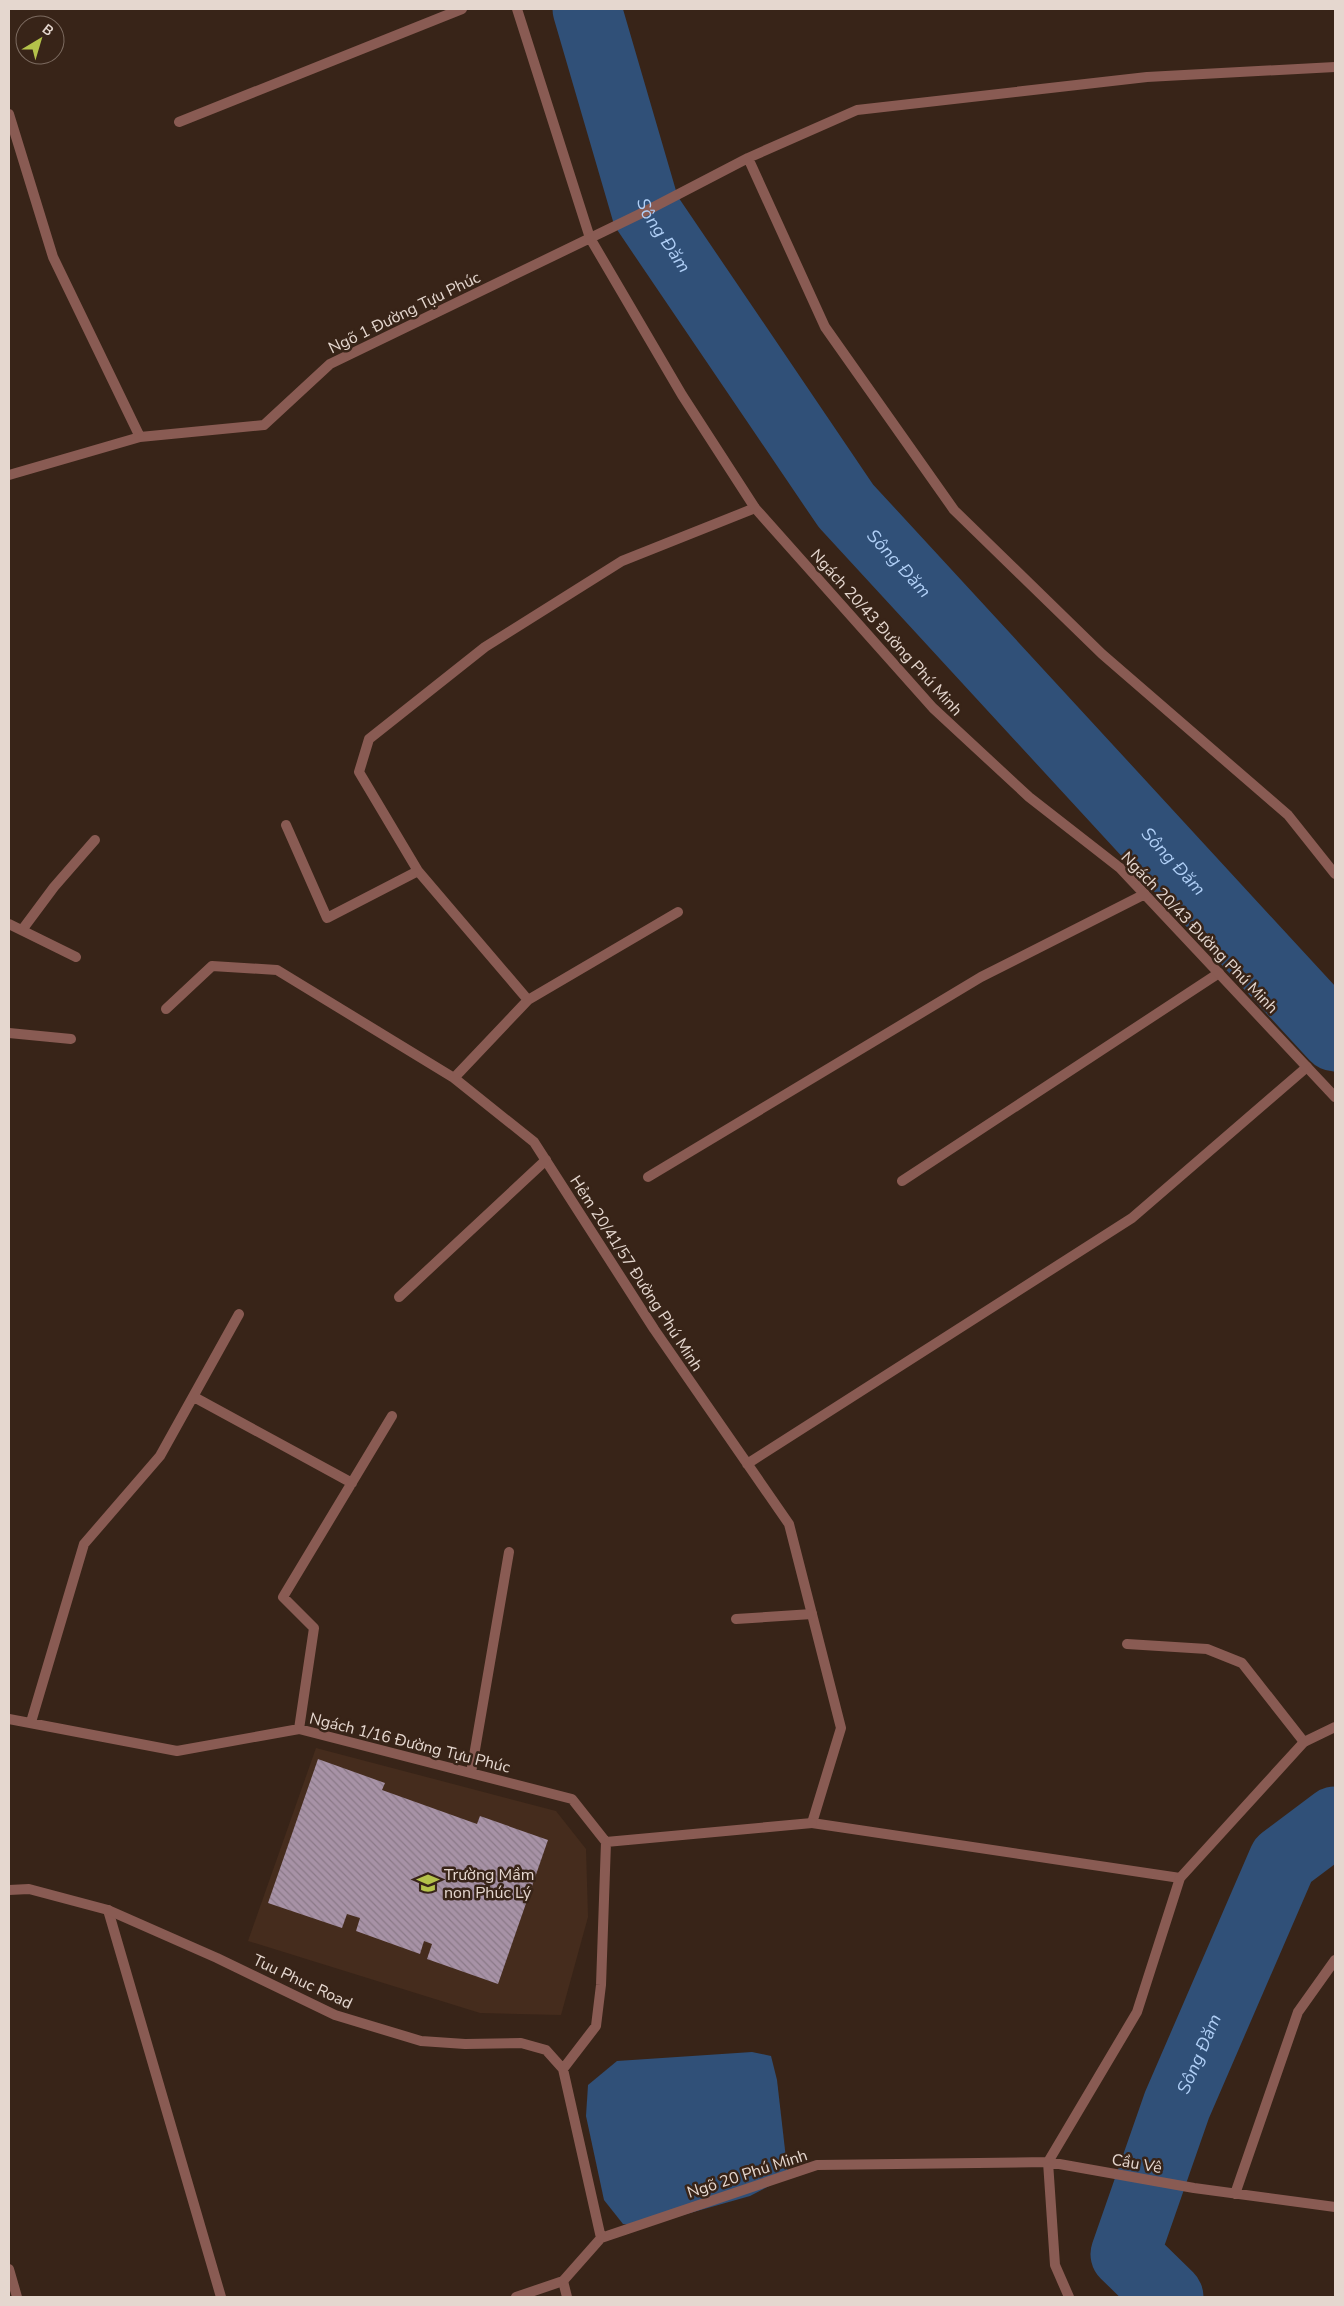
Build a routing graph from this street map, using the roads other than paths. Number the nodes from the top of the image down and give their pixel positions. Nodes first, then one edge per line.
1 (462, 9) edge
2 (517, 9) edge
3 (1335, 67) edge
4 (9, 114) edge
5 (180, 122) dead end
6 (748, 158) junction
7 (590, 238) junction
8 (140, 437) junction
9 (9, 475) edge
10 (755, 508) junction
11 (286, 824) dead end
12 (95, 840) dead end
13 (418, 871) junction
14 (1335, 874) edge
15 (1145, 894) junction
16 (678, 912) dead end
17 (9, 924) edge
18 (22, 930) junction
19 (76, 957) dead end
20 (1219, 974) junction
21 (528, 1000) junction
22 (166, 1009) dead end
23 (9, 1033) edge
24 (71, 1039) dead end
25 (1307, 1067) junction
26 (454, 1078) junction
27 (1335, 1097) edge
28 (546, 1160) junction
29 (648, 1177) dead end
30 (902, 1181) dead end
31 (399, 1297) dead end
32 (239, 1314) dead end
33 (194, 1397) junction
34 (392, 1416) dead end
35 (748, 1464) junction
36 (352, 1483) junction
37 (509, 1552) dead end
38 (812, 1614) junction
39 (736, 1619) dead end
40 (1127, 1644) dead end
41 (9, 1719) edge
42 (31, 1722) junction
43 (1335, 1727) edge
44 (299, 1729) junction
45 (1304, 1742) junction
46 (471, 1773) junction
47 (812, 1824) junction
48 (606, 1842) junction
49 (1180, 1878) junction
50 (9, 1890) edge
51 (108, 1910) junction
52 (1335, 1960) edge
53 (563, 2069) junction
54 (1048, 2162) junction
55 (1075, 2168) joint
56 (1235, 2194) junction
57 (1335, 2207) edge
58 (601, 2238) junction
59 (9, 2269) edge
60 (563, 2281) junction
61 (17, 2297) edge
62 (221, 2297) edge
63 (516, 2297) edge
64 (567, 2297) edge
65 (1069, 2297) edge

1 - 5 street
2 - 7 street, Ngách 20/43 Đường Phú Minh
3 - 6 street, Ngõ 1 Đường Tựu Phúc
4 - 8 street
6 - 7 street, Ngõ 1 Đường Tựu Phúc
6 - 14 street
7 - 8 street, Ngõ 1 Đường Tựu Phúc
7 - 10 street, Ngách 20/43 Đường Phú Minh
8 - 9 street, Ngõ 1 Đường Tựu Phúc
10 - 13 street
10 - 15 street, Ngách 20/43 Đường Phú Minh
11 - 13 street
12 - 18 street
13 - 21 street
15 - 20 street, Ngách 20/43 Đường Phú Minh
15 - 29 street
16 - 21 street
17 - 18 street
18 - 19 street
20 - 25 street, Ngách 20/43 Đường Phú Minh
20 - 30 street
21 - 26 street
22 - 26 street, Hẻm 20/41/57 Đường Phú Minh
23 - 24 street
25 - 27 street, Ngách 20/43 Đường Phú Minh
25 - 35 street
26 - 28 street, Hẻm 20/41/57 Đường Phú Minh
28 - 31 street
28 - 35 street, Hẻm 20/41/57 Đường Phú Minh
32 - 33 street
33 - 36 street
33 - 42 street
34 - 36 street
35 - 38 street, Hẻm 20/41/57 Đường Phú Minh
36 - 44 street
37 - 46 street
38 - 39 street
38 - 47 street, Hẻm 20/41/57 Đường Phú Minh
40 - 45 street
41 - 42 street, Ngách 1/16 Đường Tựu Phúc
42 - 44 street, Ngách 1/16 Đường Tựu Phúc
43 - 45 street
44 - 46 street, Ngách 1/16 Đường Tựu Phúc
45 - 49 street
46 - 48 street, Ngách 1/16 Đường Tựu Phúc
47 - 48 street
47 - 49 street
48 - 53 street
49 - 54 street
50 - 51 street, Tuu Phuc Road
51 - 53 street, Tuu Phuc Road
51 - 62 street
52 - 56 street
53 - 58 street, Tuu Phuc Road
54 - 55 street, Ngõ 20 Phú Minh
54 - 58 street, Ngõ 20 Phú Minh
54 - 65 street
55 - 56 street, Cầu Vê
56 - 57 street
58 - 60 street, Ngõ 20 Phú Minh
59 - 61 street
60 - 63 street, Ngõ 20 Phú Minh
60 - 64 street

